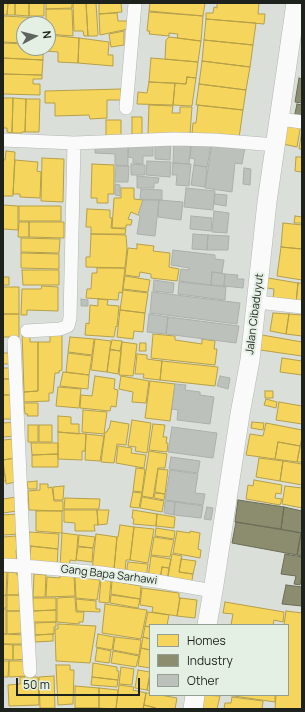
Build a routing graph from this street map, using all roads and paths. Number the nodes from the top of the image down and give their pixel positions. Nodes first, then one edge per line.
1 (135, 3) edge
2 (296, 3) edge
3 (126, 108) dead end
4 (280, 119) junction
5 (302, 122) edge
6 (3, 140) edge
7 (74, 143) junction
8 (276, 145) junction
9 (257, 302) junction
10 (302, 307) edge
11 (27, 331) dead end
12 (14, 342) dead end
13 (3, 565) edge
14 (24, 566) junction
15 (213, 591) junction
16 (207, 624) edge
17 (30, 671) dead end
18 (195, 696) edge
19 (193, 709) edge

1 - 3 street
2 - 4 street, Jalan Cibaduyut
4 - 5 street
4 - 8 street, Jalan Cibaduyut
6 - 7 street
7 - 8 street
7 - 11 street
8 - 9 street, Jalan Cibaduyut
9 - 10 street
9 - 15 street, Jalan Cibaduyut
12 - 14 street
13 - 14 street, Gang Bapa Sarhawi
14 - 15 street, Gang Bapa Sarhawi
14 - 17 street
15 - 16 street, Jalan Cibaduyut
18 - 19 street

